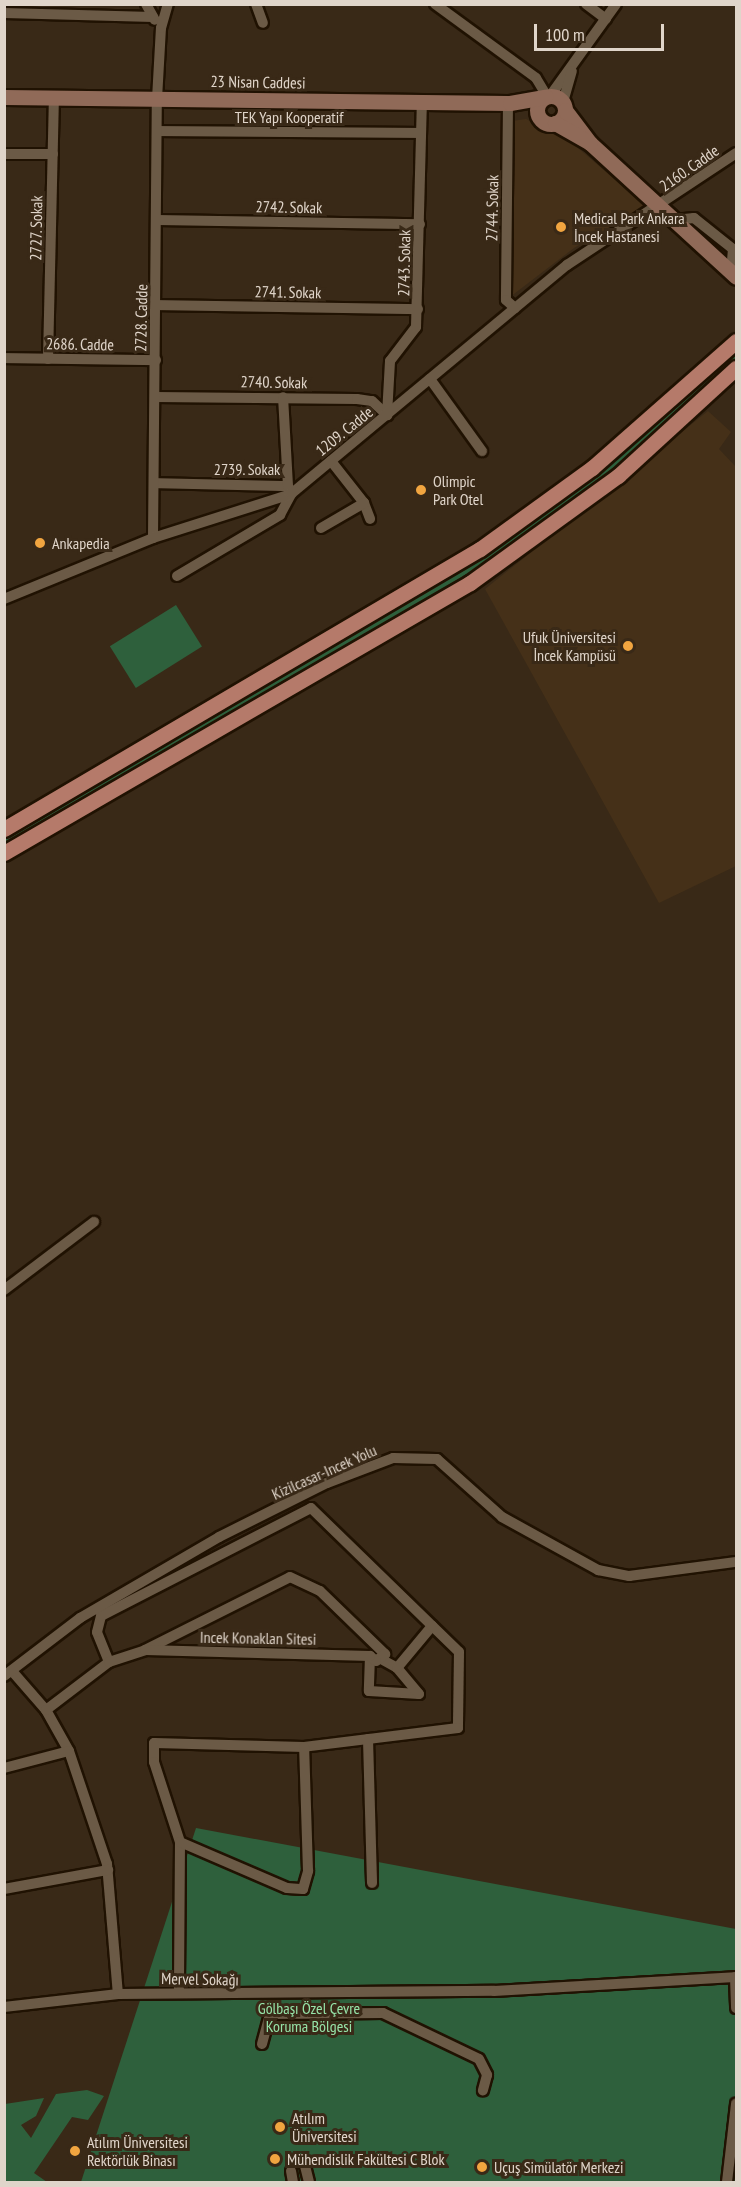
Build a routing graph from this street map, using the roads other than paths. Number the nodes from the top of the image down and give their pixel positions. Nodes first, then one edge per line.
1 (132, 4) edge
2 (146, 4) edge
3 (168, 4) edge
4 (256, 4) edge
5 (435, 4) edge
6 (586, 4) edge
7 (614, 5) edge
8 (45, 9) edge
9 (4, 13) edge
10 (132, 16) junction
11 (153, 17) junction
12 (606, 19) junction
13 (263, 23) dead end
14 (161, 28) junction
15 (4, 97) edge
16 (54, 98) junction
17 (157, 99) junction
18 (554, 100) junction
19 (422, 101) junction
20 (509, 103) junction
21 (537, 112) junction
22 (555, 123) junction
23 (157, 131) junction
24 (421, 133) junction
25 (590, 143) junction
26 (736, 153) edge
27 (4, 154) edge
28 (53, 154) junction
29 (658, 207) junction
30 (157, 220) junction
31 (420, 224) junction
32 (734, 274) edge
33 (157, 305) junction
34 (515, 308) junction
35 (418, 309) junction
36 (736, 341) edge
37 (4, 358) edge
38 (48, 358) junction
39 (156, 360) junction
40 (736, 368) edge
41 (430, 379) junction
42 (155, 397) junction
43 (283, 397) junction
44 (387, 415) junction
45 (482, 451) dead end
46 (331, 461) junction
47 (154, 483) junction
48 (291, 494) junction
49 (364, 503) junction
50 (370, 519) dead end
51 (321, 528) dead end
52 (153, 538) junction
53 (177, 576) dead end
54 (4, 599) edge
55 (4, 829) edge
56 (4, 853) edge
57 (94, 1222) dead end
58 (4, 1290) edge
59 (736, 1562) edge
60 (432, 1626) junction
61 (145, 1650) junction
62 (370, 1656) junction
63 (381, 1659) junction
64 (109, 1662) junction
65 (397, 1668) junction
66 (8, 1673) edge
67 (46, 1710) junction
68 (368, 1739) junction
69 (304, 1747) junction
70 (69, 1751) junction
71 (4, 1768) edge
72 (180, 1842) junction
73 (108, 1870) junction
74 (372, 1883) dead end
75 (4, 1889) edge
76 (179, 1993) junction
77 (118, 1994) junction
78 (4, 2007) edge
79 (736, 2008) edge
80 (262, 2044) dead end
81 (483, 2090) dead end
82 (736, 2104) edge
83 (305, 2166) dead end
84 (309, 2182) edge
85 (727, 2182) edge

1 - 10 street
2 - 11 street
3 - 14 street, 2728. Cadde
4 - 13 street
5 - 18 street
6 - 12 street
7 - 12 street
8 - 9 street
8 - 10 street
10 - 11 street
11 - 14 street
12 - 18 street
14 - 17 street, 2728. Cadde
15 - 16 main road, 23 Nisan Caddesi
16 - 17 main road, 23 Nisan Caddesi
16 - 28 street, 2727. Sokak
17 - 19 main road, 23 Nisan Caddesi
17 - 23 street, 2728. Cadde
18 - 20 main road
18 - 21 main road
18 - 22 main road
18 - 25 main road
19 - 20 main road, 23 Nisan Caddesi
19 - 24 street, 2743. Sokak
20 - 21 main road
20 - 34 street, 2744. Sokak
21 - 22 main road
22 - 25 main road
23 - 24 street, TEK Yapı Kooperatif
23 - 30 street, 2728. Cadde
24 - 31 street, 2743. Sokak
25 - 29 main road
26 - 29 street, 2160. Cadde
27 - 28 street
28 - 38 street, 2727. Sokak
29 - 32 main road
29 - 34 street, 1209. Cadde
30 - 31 street, 2742. Sokak
30 - 33 street, 2728. Cadde
31 - 35 street, 2743. Sokak
33 - 35 street, 2741. Sokak
33 - 39 street, 2728. Cadde
34 - 41 street, 1209. Cadde
35 - 44 street, 2743. Sokak
36 - 55 main road
37 - 38 street, 2686. Cadde
38 - 39 street, 2686. Cadde
39 - 42 street, 2728. Cadde
40 - 56 main road
41 - 44 street, 1209. Cadde
41 - 45 street
42 - 43 street, 2740. Sokak
42 - 47 street, 2728. Cadde
43 - 44 street, 2740. Sokak
43 - 47 street, 2739. Sokak
44 - 46 street, 1209. Cadde
46 - 48 street, 1209. Cadde
46 - 49 street
47 - 52 street, 2728. Cadde
48 - 52 street, 1209. Cadde
48 - 53 street
49 - 50 street
49 - 51 street
52 - 54 street, 1209. Cadde
57 - 58 street
59 - 66 street, Kizilcasar-Incek Yolu
60 - 64 street
60 - 65 street
60 - 68 street
61 - 62 street, Incek Konaklan Sitesi
61 - 63 street
61 - 64 street
62 - 63 street, Incek Konaklan Sitesi
62 - 65 street
63 - 65 street, Incek Konaklan Sitesi
64 - 67 street
66 - 67 street
67 - 70 street
68 - 69 street
68 - 74 street
69 - 72 street
69 - 72 street
70 - 71 street
70 - 73 street
72 - 76 street
73 - 75 street
73 - 77 street
76 - 77 street, Mervel Sokağı
76 - 79 street, Mervel Sokağı
77 - 78 street, Mervel Sokağı
80 - 81 street
82 - 85 street
83 - 84 street

